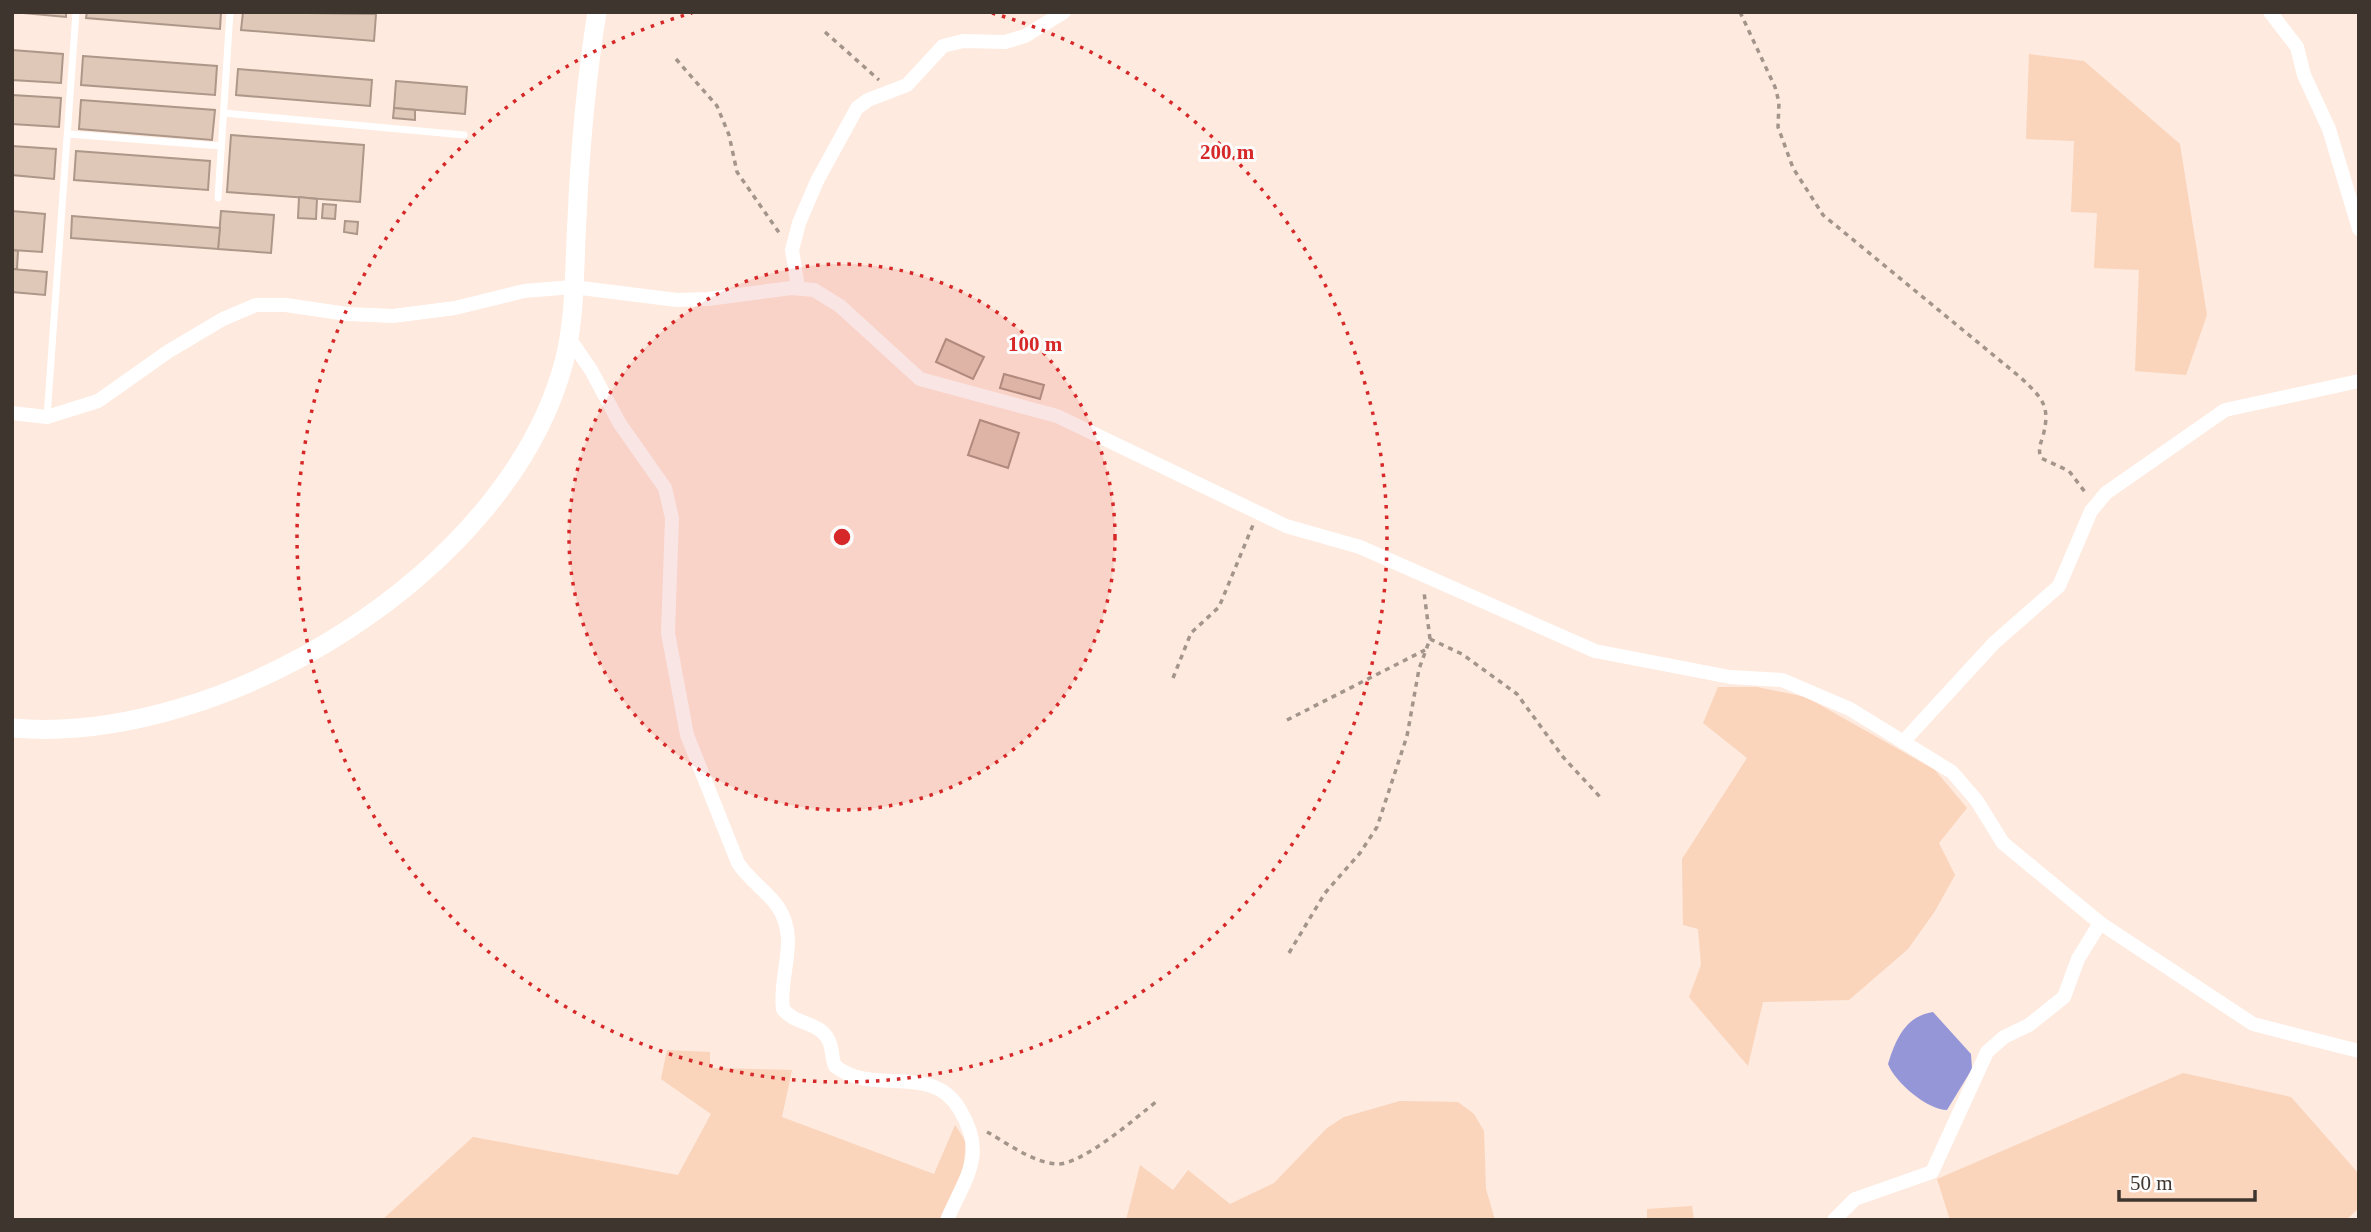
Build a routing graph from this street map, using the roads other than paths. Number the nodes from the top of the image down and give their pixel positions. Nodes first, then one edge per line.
1 (76, 12) edge
2 (230, 12) edge
3 (597, 12) edge
4 (1064, 12) edge
5 (2270, 12) edge
6 (224, 113) junction
7 (68, 134) junction
8 (464, 135) dead end
9 (221, 146) junction
10 (218, 198) dead end
11 (2359, 229) edge
12 (573, 287) junction
13 (798, 287) junction
14 (569, 338) junction
15 (2359, 381) edge
16 (12, 413) edge
17 (47, 417) junction
18 (12, 728) edge
19 (1903, 742) junction
20 (2100, 923) junction
21 (2359, 1051) edge
22 (947, 1220) edge
23 (1834, 1220) edge

1 - 7 lane
2 - 6 lane
3 - 12 street
4 - 13 street
5 - 11 street
6 - 8 lane
6 - 9 lane
7 - 9 lane
7 - 17 lane
9 - 10 lane
12 - 13 street
12 - 14 street
12 - 17 street
13 - 19 street
14 - 18 street
14 - 22 street
15 - 19 street
16 - 17 street
19 - 20 street
20 - 21 street
20 - 23 street

